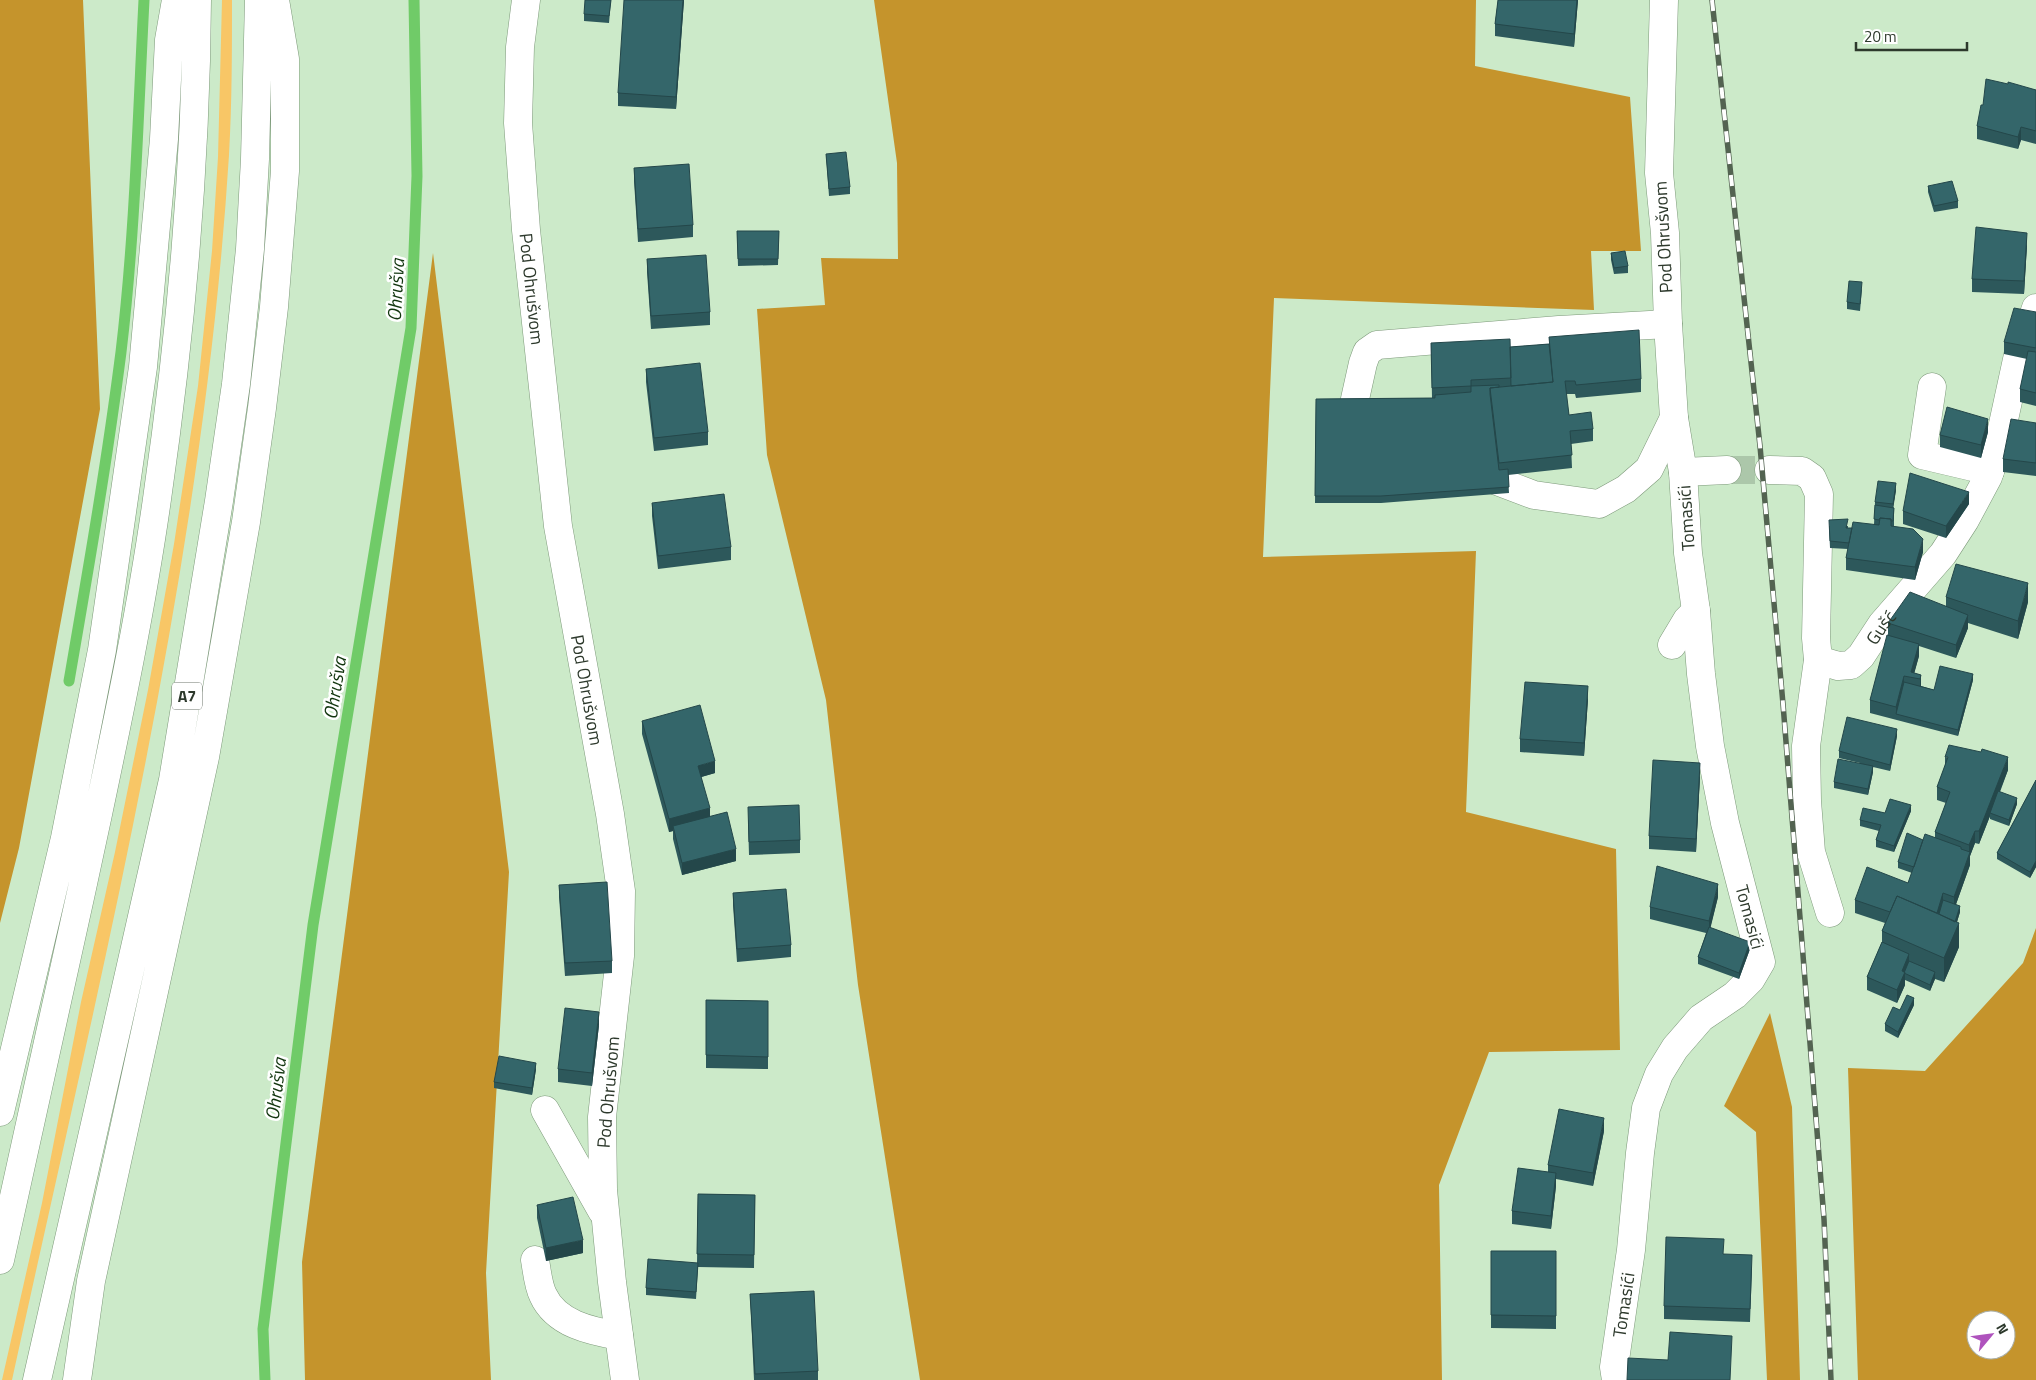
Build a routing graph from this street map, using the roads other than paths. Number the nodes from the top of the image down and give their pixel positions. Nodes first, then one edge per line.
1 (176, 0) edge
2 (197, 0) edge
3 (259, 0) edge
4 (275, 0) edge
5 (526, 0) edge
6 (1664, 0) edge
7 (1668, 324) junction
8 (2018, 355) edge
9 (1932, 387) dead end
10 (1355, 399) edge
11 (1674, 418) junction
12 (1466, 470) edge
13 (1727, 470) tunnel mouth
14 (1769, 470) tunnel mouth
15 (1683, 472) junction
16 (1990, 472) junction
17 (1696, 611) junction
18 (1672, 645) dead end
19 (1818, 660) junction
20 (1830, 912) dead end
21 (545, 1110) dead end
22 (0, 1112) edge
23 (1637, 1178) junction
24 (606, 1217) junction
25 (0, 1260) edge
26 (535, 1260) dead end
27 (1638, 1320) dead end
28 (619, 1336) junction
29 (37, 1380) edge
30 (77, 1380) edge
31 (625, 1380) edge
32 (1616, 1380) edge

1 - 22 main road
2 - 25 main road
3 - 29 main road, A7
4 - 30 main road
5 - 24 main road, Pod Ohrušvom
6 - 7 main road, Pod Ohrušvom
7 - 10 main road
7 - 11 main road, Pod Ohrušvom
8 - 16 main road, Gušć
9 - 16 main road
11 - 12 main road
11 - 15 main road, Pod Ohrušvom
13 - 15 main road
14 - 19 main road
15 - 17 main road, Tomasići
16 - 19 main road, Gušć
17 - 18 main road
17 - 23 main road, Tomasići
19 - 20 main road
21 - 24 main road
23 - 27 main road
23 - 32 main road, Tomasići
24 - 28 main road, Pod Ohrušvom
26 - 28 main road
28 - 31 main road, Pod Ohrušvom

